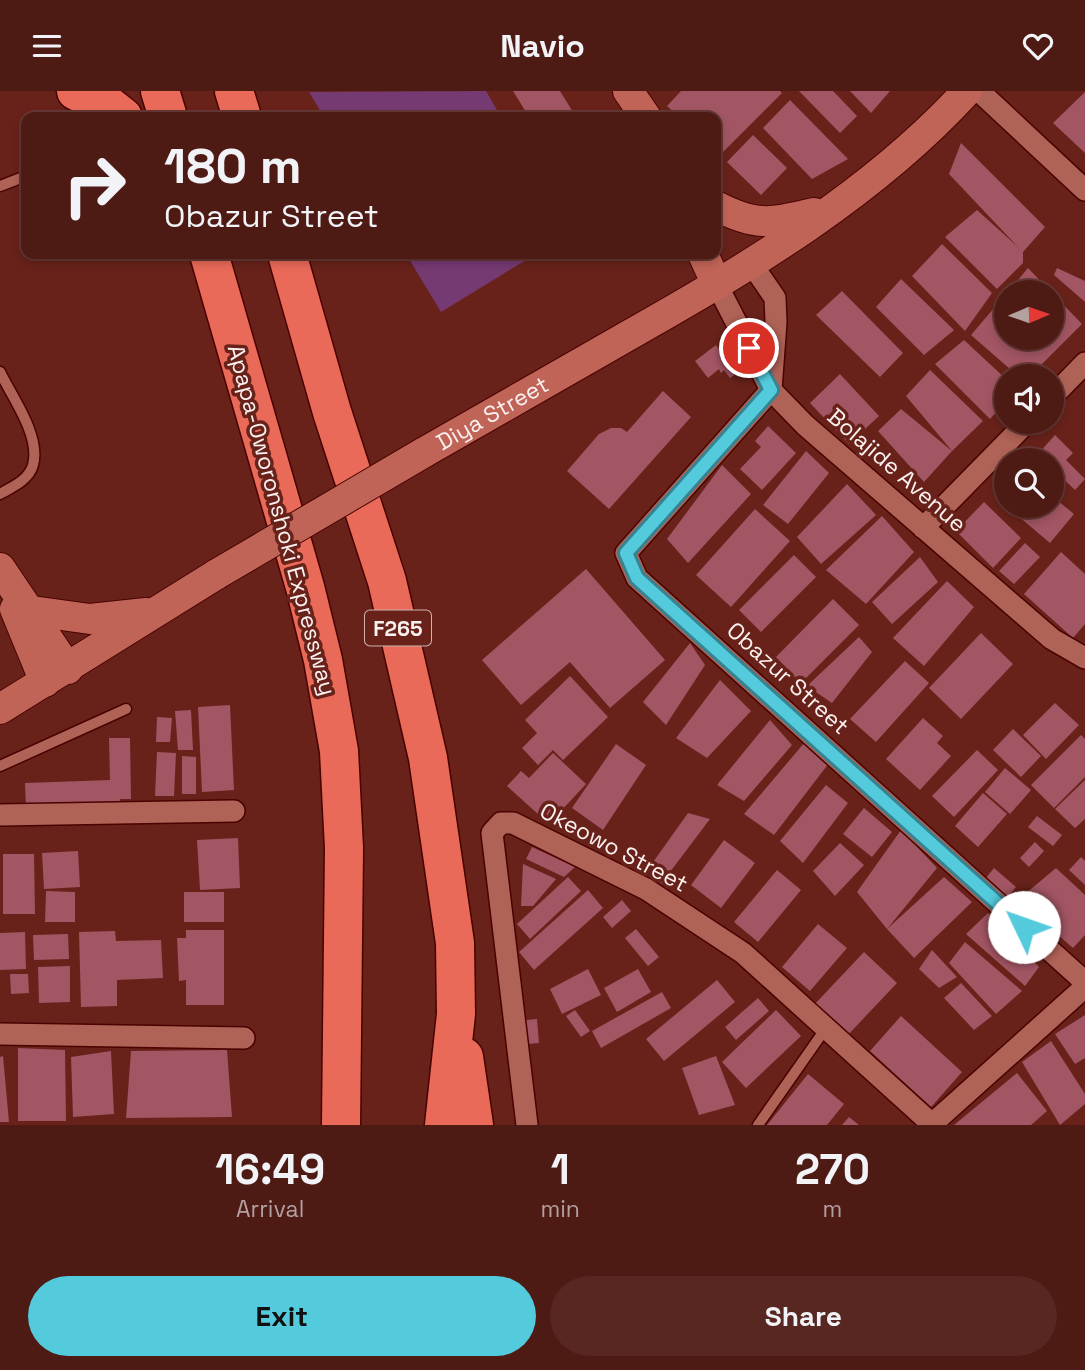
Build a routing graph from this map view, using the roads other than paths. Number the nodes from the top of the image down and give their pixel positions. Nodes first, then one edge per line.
1 (76, 91) edge
2 (160, 91) edge
3 (234, 91) edge
4 (251, 91) edge
5 (967, 91) edge
6 (979, 91) edge
7 (117, 112) edge
8 (166, 112) edge
9 (240, 112) edge
10 (255, 112) edge
11 (21, 178) edge
12 (0, 186) edge
13 (1085, 190) edge
14 (721, 209) edge
15 (831, 209) junction
16 (721, 214) edge
17 (205, 259) edge
18 (211, 259) edge
19 (289, 259) edge
20 (705, 259) edge
21 (751, 263) junction
22 (717, 285) junction
23 (228, 314) junction
24 (1085, 363) edge
25 (0, 372) edge
26 (1064, 385) edge
27 (771, 390) junction
28 (1015, 434) edge
29 (0, 494) edge
30 (923, 528) junction
31 (3, 574) edge
32 (32, 611) junction
33 (153, 612) junction
34 (1085, 658) edge
35 (57, 675) junction
36 (2, 704) edge
37 (125, 709) dead end
38 (0, 766) edge
39 (234, 811) dead end
40 (0, 815) edge
41 (342, 956) junction
42 (1085, 985) edge
43 (456, 1014) junction
44 (826, 1028) junction
45 (0, 1034) edge
46 (244, 1038) dead end
47 (932, 1124) edge
48 (316, 1125) edge
49 (341, 1125) edge
50 (444, 1125) edge
51 (474, 1125) edge
52 (527, 1125) edge
53 (758, 1125) edge

1 - 7 highway
2 - 8 highway
3 - 9 highway
4 - 10 highway
5 - 15 main road, Diya Street
6 - 13 street
11 - 12 lane
14 - 15 main road
15 - 21 main road, Diya Street
16 - 21 main road
17 - 23 highway
18 - 23 highway, Apapa-Oworonshoki Expressway
19 - 43 highway, F265
20 - 22 main road
21 - 22 main road, Diya Street
21 - 27 street
22 - 27 street, Bolajide Avenue
22 - 33 main road, Diya Street, bridge
23 - 41 highway, Apapa-Oworonshoki Expressway
24 - 26 street
25 - 29 lane
27 - 30 street, Bolajide Avenue
27 - 42 street, Obazur Street
28 - 30 street
30 - 34 street, Bolajide Avenue
31 - 32 main road
31 - 35 main road
32 - 33 main road
32 - 35 main road
33 - 35 main road, Diya Street
35 - 36 main road, Diya Street
37 - 38 lane
39 - 40 street
41 - 48 highway
41 - 49 highway
42 - 47 street
43 - 50 highway, F265
43 - 51 highway
44 - 47 street, Okeowo Street
44 - 52 street, Okeowo Street
44 - 53 lane
45 - 46 street

